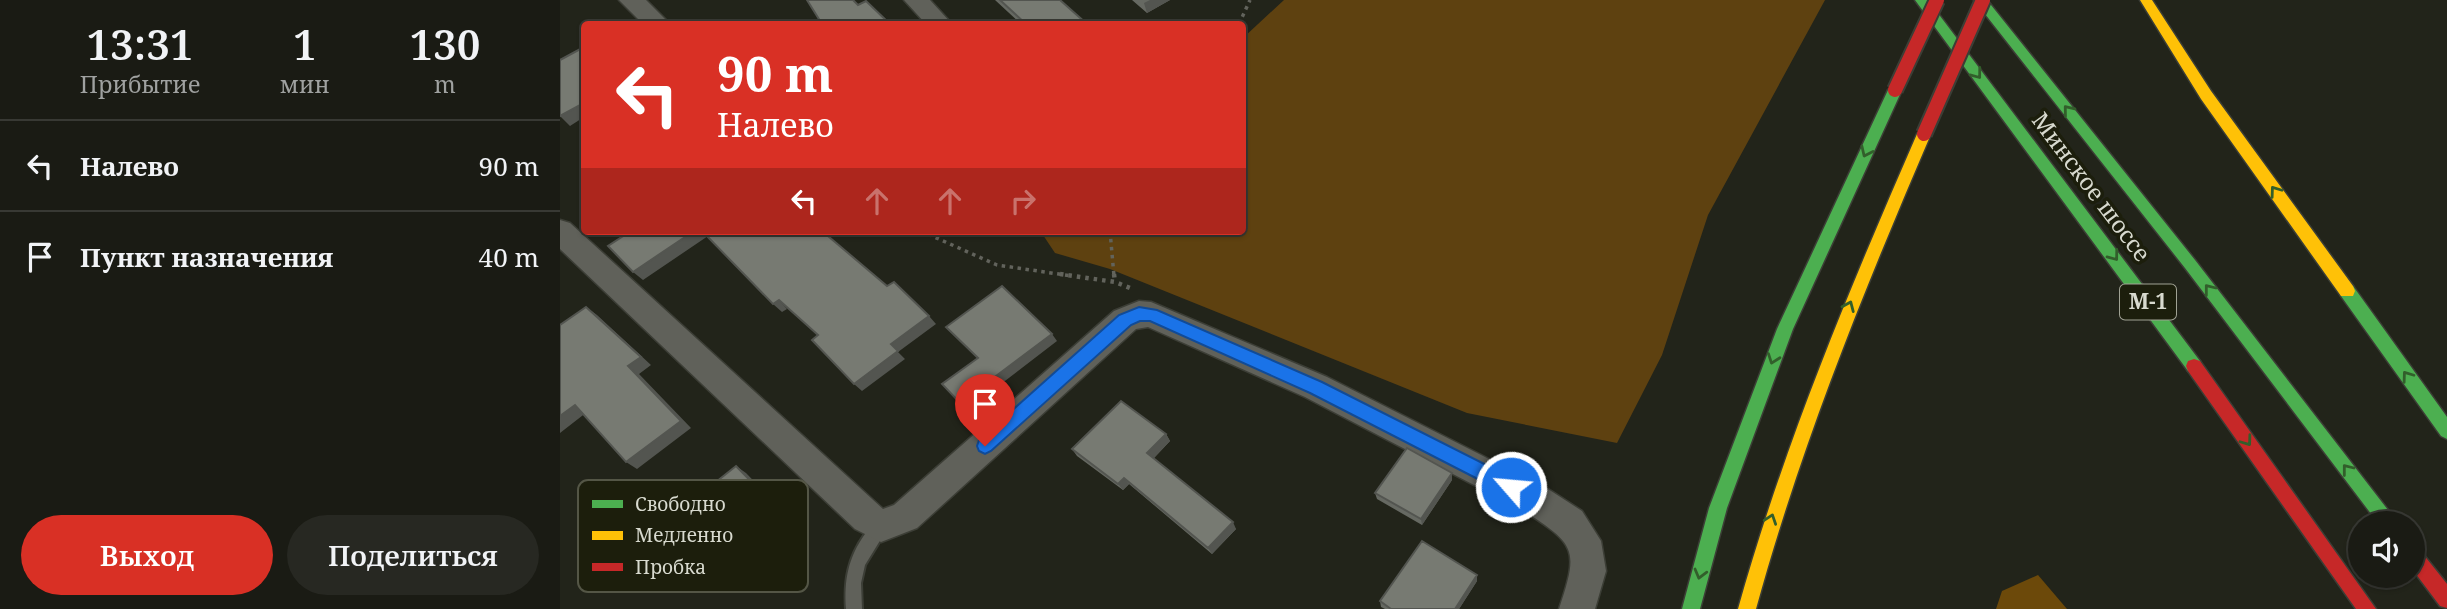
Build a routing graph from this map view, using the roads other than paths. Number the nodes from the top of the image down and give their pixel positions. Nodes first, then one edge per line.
1 (631, 0) edge
2 (916, 0) edge
3 (1922, 0) edge
4 (1937, 0) edge
5 (1981, 0) edge
6 (2146, 0) edge
7 (655, 21) edge
8 (937, 21) edge
9 (560, 231) edge
10 (2447, 431) edge
11 (2380, 511) edge
12 (881, 526) junction
13 (2425, 571) edge
14 (2447, 599) edge
15 (853, 609) edge
16 (1577, 609) edge
17 (1690, 609) edge
18 (1747, 609) edge
19 (2367, 609) edge

1 - 7 street
2 - 8 street
3 -> 19 main road, Минское шоссе / М-1
4 -> 17 main road, bridge
11 -> 5 main road, Минское шоссе / М-1
18 -> 5 main road, bridge
10 -> 6 main road
9 - 12 street
12 - 15 lane
12 - 16 street
13 - 14 main road

